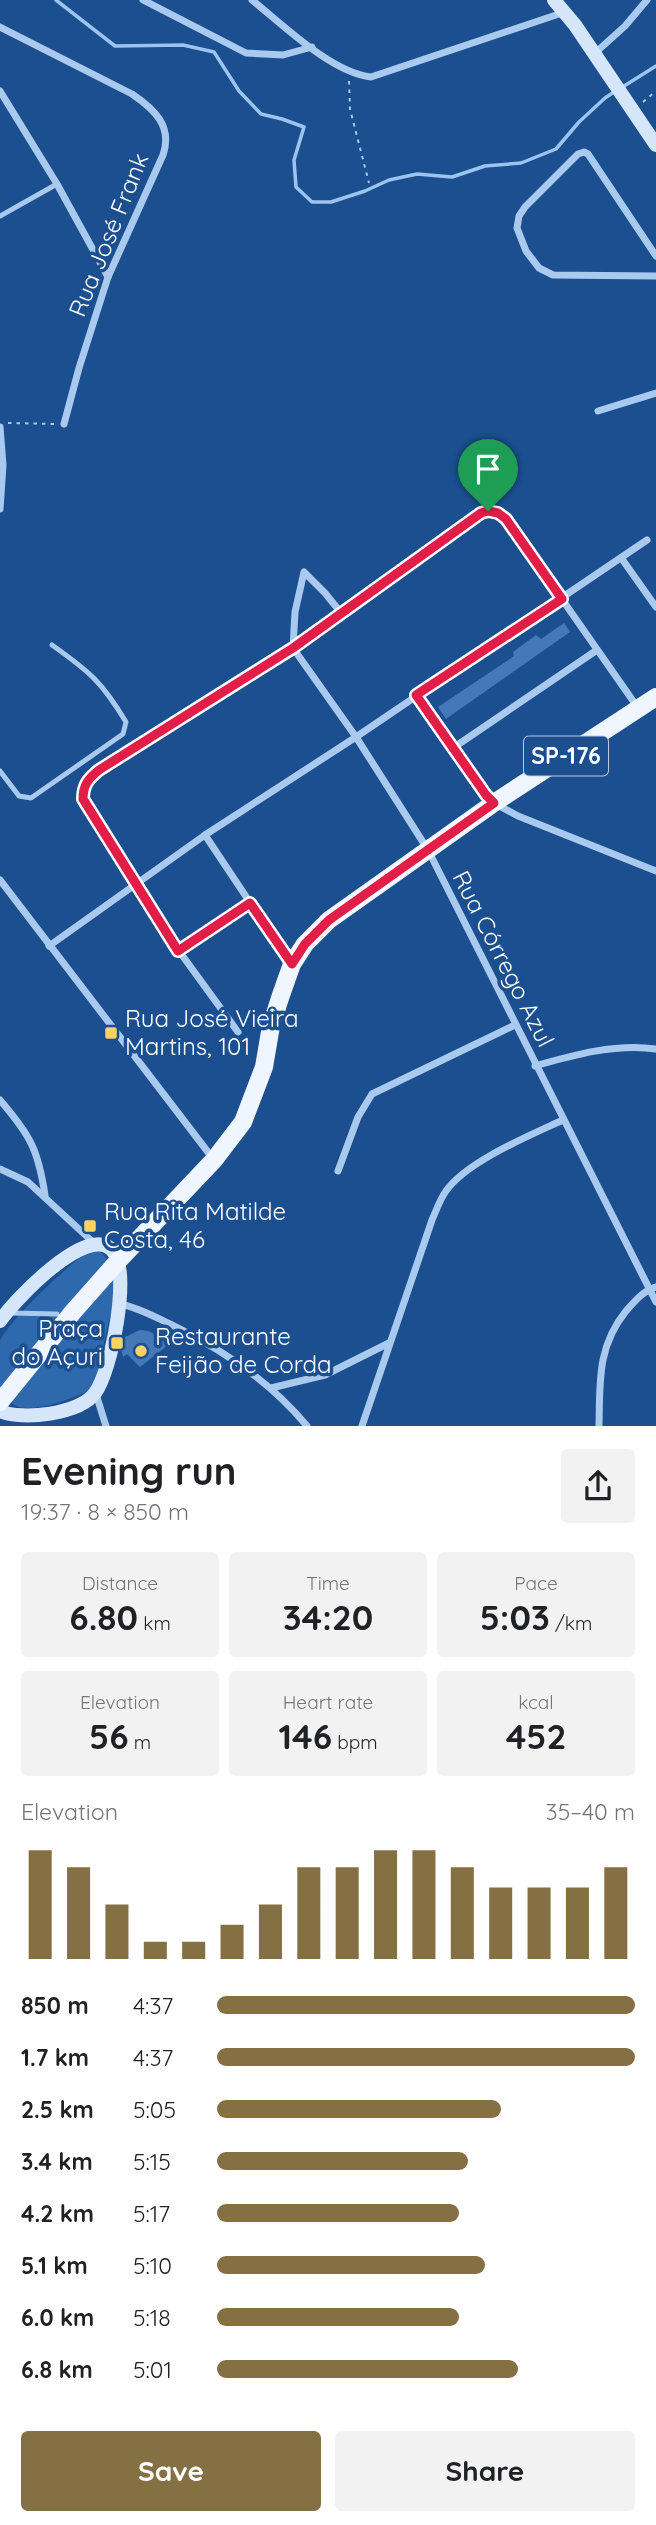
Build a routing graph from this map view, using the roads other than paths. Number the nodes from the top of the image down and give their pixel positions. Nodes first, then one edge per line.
1 (143, 0) edge
2 (253, 0) edge
3 (554, 0) edge
4 (647, 0) edge
5 (566, 12) junction
6 (0, 27) edge
7 (312, 47) junction
8 (594, 54) junction
9 (0, 91) edge
10 (656, 145) edge
11 (57, 184) junction
12 (0, 216) edge
13 (656, 256) edge
14 (656, 276) edge
15 (108, 277) junction
16 (656, 393) edge
17 (598, 411) dead end
18 (64, 424) road end
19 (0, 425) edge
20 (0, 509) edge
21 (647, 540) dead end
22 (622, 559) junction
23 (562, 599) junction
24 (656, 607) edge
25 (342, 614) junction
26 (52, 645) dead end
27 (293, 648) junction
28 (597, 650) junction
29 (416, 695) junction
30 (656, 697) edge
31 (639, 709) junction
32 (356, 737) junction
33 (453, 748) junction
34 (0, 771) edge
35 (494, 803) junction
36 (205, 835) junction
37 (428, 850) junction
38 (656, 872) edge
39 (0, 880) edge
40 (136, 883) junction
41 (250, 903) junction
42 (49, 946) junction
43 (178, 951) junction
44 (292, 964) junction
45 (515, 1025) junction
46 (238, 1032) dead end
47 (656, 1049) edge
48 (535, 1066) junction
49 (0, 1100) edge
50 (563, 1120) junction
51 (214, 1160) junction
52 (0, 1169) edge
53 (338, 1171) dead end
54 (46, 1196) junction
55 (94, 1244) junction
56 (118, 1261) junction
57 (653, 1288) edge
58 (656, 1302) edge
59 (120, 1304) junction
60 (57, 1314) dead end
61 (2, 1315) edge
62 (390, 1343) junction
63 (271, 1388) junction
64 (96, 1393) junction
65 (0, 1402) edge
66 (0, 1411) edge
67 (106, 1426) edge
68 (307, 1426) edge
69 (362, 1426) edge
70 (600, 1426) edge

1 - 7 street
2 - 7 street
3 - 5 street
4 - 8 street
5 - 7 street
5 - 8 street
6 - 15 street, Rua José Frank
8 - 10 street
9 - 11 street
11 - 12 lane
11 - 15 street
13 - 14 street
15 - 18 street, Rua José Frank
16 - 17 street
19 - 20 street
21 - 22 street
22 - 23 street
22 - 24 street
23 - 25 street
23 - 28 street
23 - 29 street
25 - 27 street
25 - 27 street
26 - 34 lane
27 - 32 street, Rua Córrego Azul
27 - 40 street
28 - 31 street
28 - 33 street
29 - 32 street
29 - 33 street
30 - 31 main road, SP-176
31 - 35 main road, SP-176
32 - 36 street
32 - 37 street, Rua Córrego Azul
33 - 35 street
35 - 37 main road, SP-176
35 - 38 street
36 - 40 street
36 - 41 street
37 - 44 main road, SP-176
37 - 45 street, Rua Córrego Azul
39 - 42 street
40 - 42 street
40 - 43 street
41 - 43 street
41 - 44 street
42 - 51 street
43 - 46 street
44 - 51 main road, SP-176
45 - 48 street, Rua Córrego Azul
45 - 53 street
47 - 48 street
48 - 50 street, Rua Córrego Azul
49 - 54 street
50 - 57 street, Rua Córrego Azul
50 - 62 street
51 - 56 main road, SP-176
52 - 54 street
54 - 55 street
55 - 56 street
55 - 61 street
56 - 59 street
56 - 65 main road, SP-176
57 - 58 street, Rua Córrego Azul
57 - 70 street
59 - 63 street
59 - 64 street
60 - 61 lane
62 - 63 street
62 - 69 street
63 - 68 street
64 - 66 street
64 - 67 street

